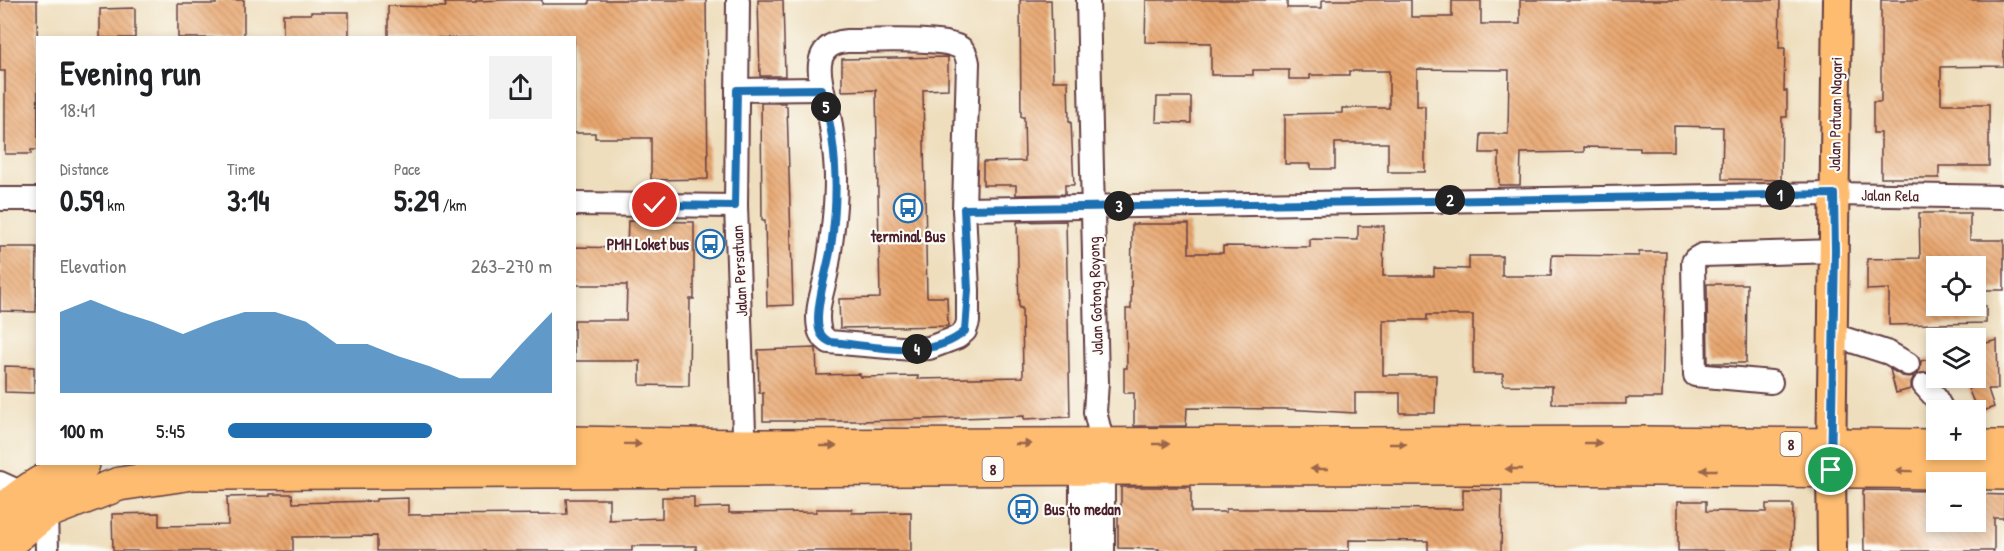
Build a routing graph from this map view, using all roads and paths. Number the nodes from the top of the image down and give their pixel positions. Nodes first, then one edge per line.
1 (738, 0) edge
2 (1088, 0) edge
3 (1837, 0) edge
4 (821, 89) junction
5 (737, 90) junction
6 (1834, 194) junction
7 (2004, 197) edge
8 (0, 199) edge
9 (36, 199) edge
10 (576, 204) edge
11 (735, 206) junction
12 (1093, 206) junction
13 (964, 209) junction
14 (1835, 250) junction
15 (1833, 335) junction
16 (1908, 364) dead end
17 (1771, 382) dead end
18 (1924, 385) dead end
19 (1937, 400) edge
20 (576, 444) edge
21 (1926, 447) edge
22 (1986, 447) edge
23 (2004, 447) edge
24 (1092, 456) junction
25 (1831, 457) junction
26 (745, 458) junction
27 (576, 463) edge
28 (80, 465) edge
29 (487, 465) edge
30 (2004, 473) edge
31 (17, 500) edge
32 (0, 549) edge
33 (47, 551) edge
34 (1081, 551) edge
35 (1102, 551) edge
36 (1832, 551) edge

1 - 5 street, Jalan Persatuan
2 - 12 street, Jalan Gotong Royong
3 - 6 main road, Jalan Patuan Nagari
4 - 5 street
4 - 13 street
4 - 13 street
5 - 11 street, Jalan Persatuan
6 - 7 street, Jalan Rela
6 - 12 street, Jalan Rela
6 - 14 main road, Jalan Patuan Nagari
8 - 9 street
10 - 11 street
11 - 26 street, Jalan Persatuan
12 - 13 street, Jalan Rela
12 - 24 street, Jalan Gotong Royong
14 - 15 main road, Jalan Patuan Nagari
14 - 17 street
15 - 16 street
15 - 25 main road, Jalan Patuan Nagari
18 - 19 street
20 -> 26 highway, 8
21 - 25 highway, 8
22 - 23 highway
24 - 25 highway, 8
24 - 26 highway, 8
24 - 34 street
24 - 35 street
30 -> 25 highway, 8
25 - 36 main road, Jalan Patuan Nagari
26 - 27 highway, 8
28 - 31 highway, 8
29 - 31 highway, 8
31 - 32 highway, 8
31 - 33 street

